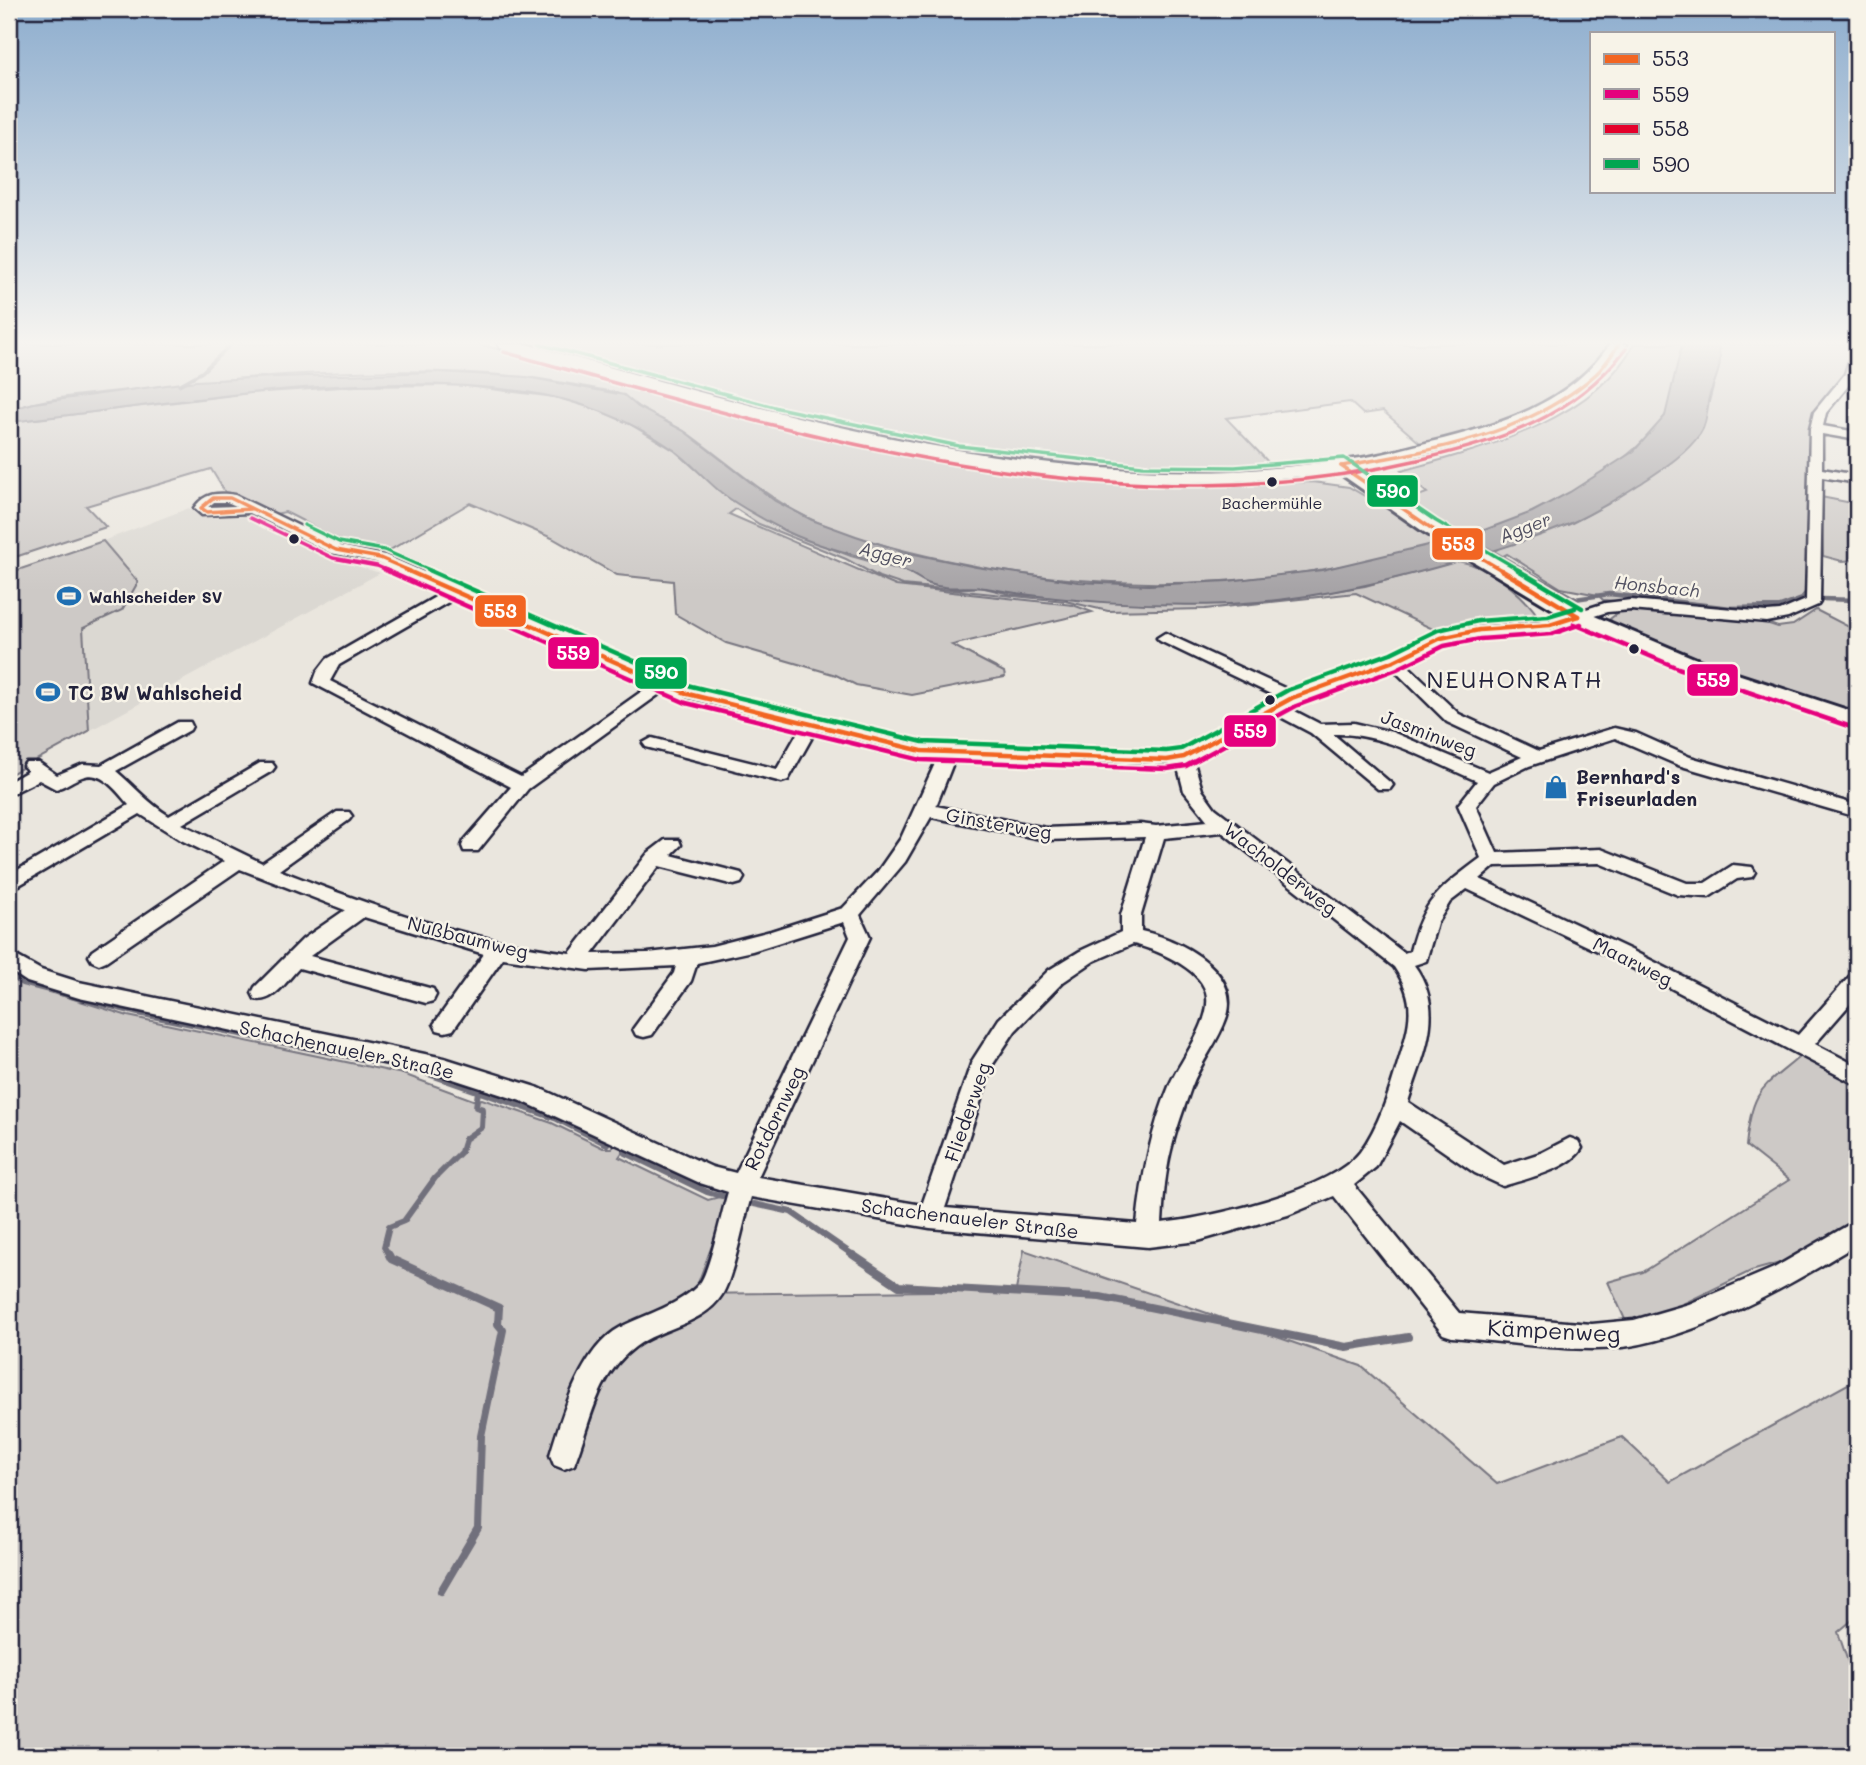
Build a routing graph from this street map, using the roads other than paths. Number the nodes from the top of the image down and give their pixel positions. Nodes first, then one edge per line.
1 (822, 426) edge
2 (1501, 426) edge
3 (1816, 429) joint
4 (1857, 436) edge
5 (1341, 466) junction
6 (1814, 472) junction
7 (1857, 480) edge
8 (250, 509) dead end
9 (455, 592) junction
10 (1578, 616) junction
11 (1165, 638) dead end
12 (1394, 661) junction
13 (662, 685) junction
14 (1292, 698) junction
15 (1275, 708) junction
16 (1857, 720) edge
17 (810, 725) junction
18 (184, 726) dead end
19 (1317, 729) junction
20 (652, 743) dead end
21 (950, 752) junction
22 (1184, 757) junction
23 (1537, 757) junction
24 (266, 767) dead end
25 (103, 771) junction
26 (1488, 779) junction
27 (522, 785) junction
28 (1384, 785) dead end
29 (9, 789) edge
30 (140, 806) junction
31 (926, 810) junction
32 (1857, 811) edge
33 (343, 817) dead end
34 (168, 824) junction
35 (1226, 825) junction
36 (1156, 832) junction
37 (672, 845) dead end
38 (471, 846) dead end
39 (655, 858) junction
40 (1491, 860) junction
41 (239, 861) junction
42 (263, 871) junction
43 (1745, 872) dead end
44 (734, 878) dead end
45 (1464, 879) junction
46 (9, 884) edge
47 (361, 909) junction
48 (850, 913) junction
49 (1131, 936) junction
50 (499, 948) junction
51 (99, 956) dead end
52 (688, 957) junction
53 (9, 960) edge
54 (296, 960) junction
55 (575, 961) junction
56 (1401, 962) junction
57 (1857, 982) edge
58 (262, 993) dead end
59 (426, 995) dead end
60 (445, 1024) dead end
61 (644, 1029) dead end
62 (1800, 1047) junction
63 (1857, 1076) edge
64 (1396, 1106) junction
65 (1570, 1149) dead end
66 (1338, 1183) junction
67 (742, 1185) junction
68 (930, 1217) junction
69 (1857, 1231) edge
70 (1148, 1236) junction
71 (564, 1455) dead end

1 - 5 main road
2 - 5 main road
3 - 4 street
3 - 6 street
5 - 10 street
6 - 7 street
6 - 10 street
8 - 9 street
9 - 13 street
9 - 27 street
10 - 12 street
10 - 16 street
11 - 14 street
12 - 14 street
12 - 23 street
13 - 17 street
13 - 27 street
14 - 15 street
15 - 19 street, Jasminweg
15 - 22 street
17 - 20 street
17 - 21 street
18 - 25 street
19 - 26 street, Jasminweg
19 - 28 street
21 - 22 street
21 - 31 street
22 - 35 street, Wacholderweg
23 - 26 street
23 - 32 street
24 - 34 street
25 - 29 street
25 - 30 street, Nußbaumweg
26 - 40 street
27 - 38 street
30 - 34 street, Nußbaumweg
30 - 46 street
31 - 36 street, Ginsterweg
31 - 48 street
33 - 42 street
34 - 41 street, Nußbaumweg
35 - 36 street, Ginsterweg
35 - 56 street, Wacholderweg
36 - 49 street
37 - 39 street
39 - 44 street
39 - 55 street
40 - 43 street
40 - 45 street
41 - 42 street, Nußbaumweg
41 - 51 street
42 - 47 street, Nußbaumweg
45 - 56 street
45 - 62 street, Maarweg
47 - 50 street, Nußbaumweg
47 - 54 street
48 - 52 street, Nußbaumweg
48 - 67 street, Rotdornweg
49 - 68 street, Fliederweg
49 - 70 street
50 - 55 street, Nußbaumweg
50 - 60 street
52 - 55 street, Nußbaumweg
52 - 61 street
53 - 67 street, Schachenaueler Straße
54 - 58 street
54 - 59 street
56 - 64 street, Schachenaueler Straße
57 - 62 street
62 - 63 street, Maarweg
64 - 65 street
64 - 66 street, Schachenaueler Straße
66 - 69 street, Kämpenweg
66 - 70 street, Schachenaueler Straße
67 - 68 street, Schachenaueler Straße
67 - 71 street, Rotdornweg
68 - 70 street, Schachenaueler Straße

